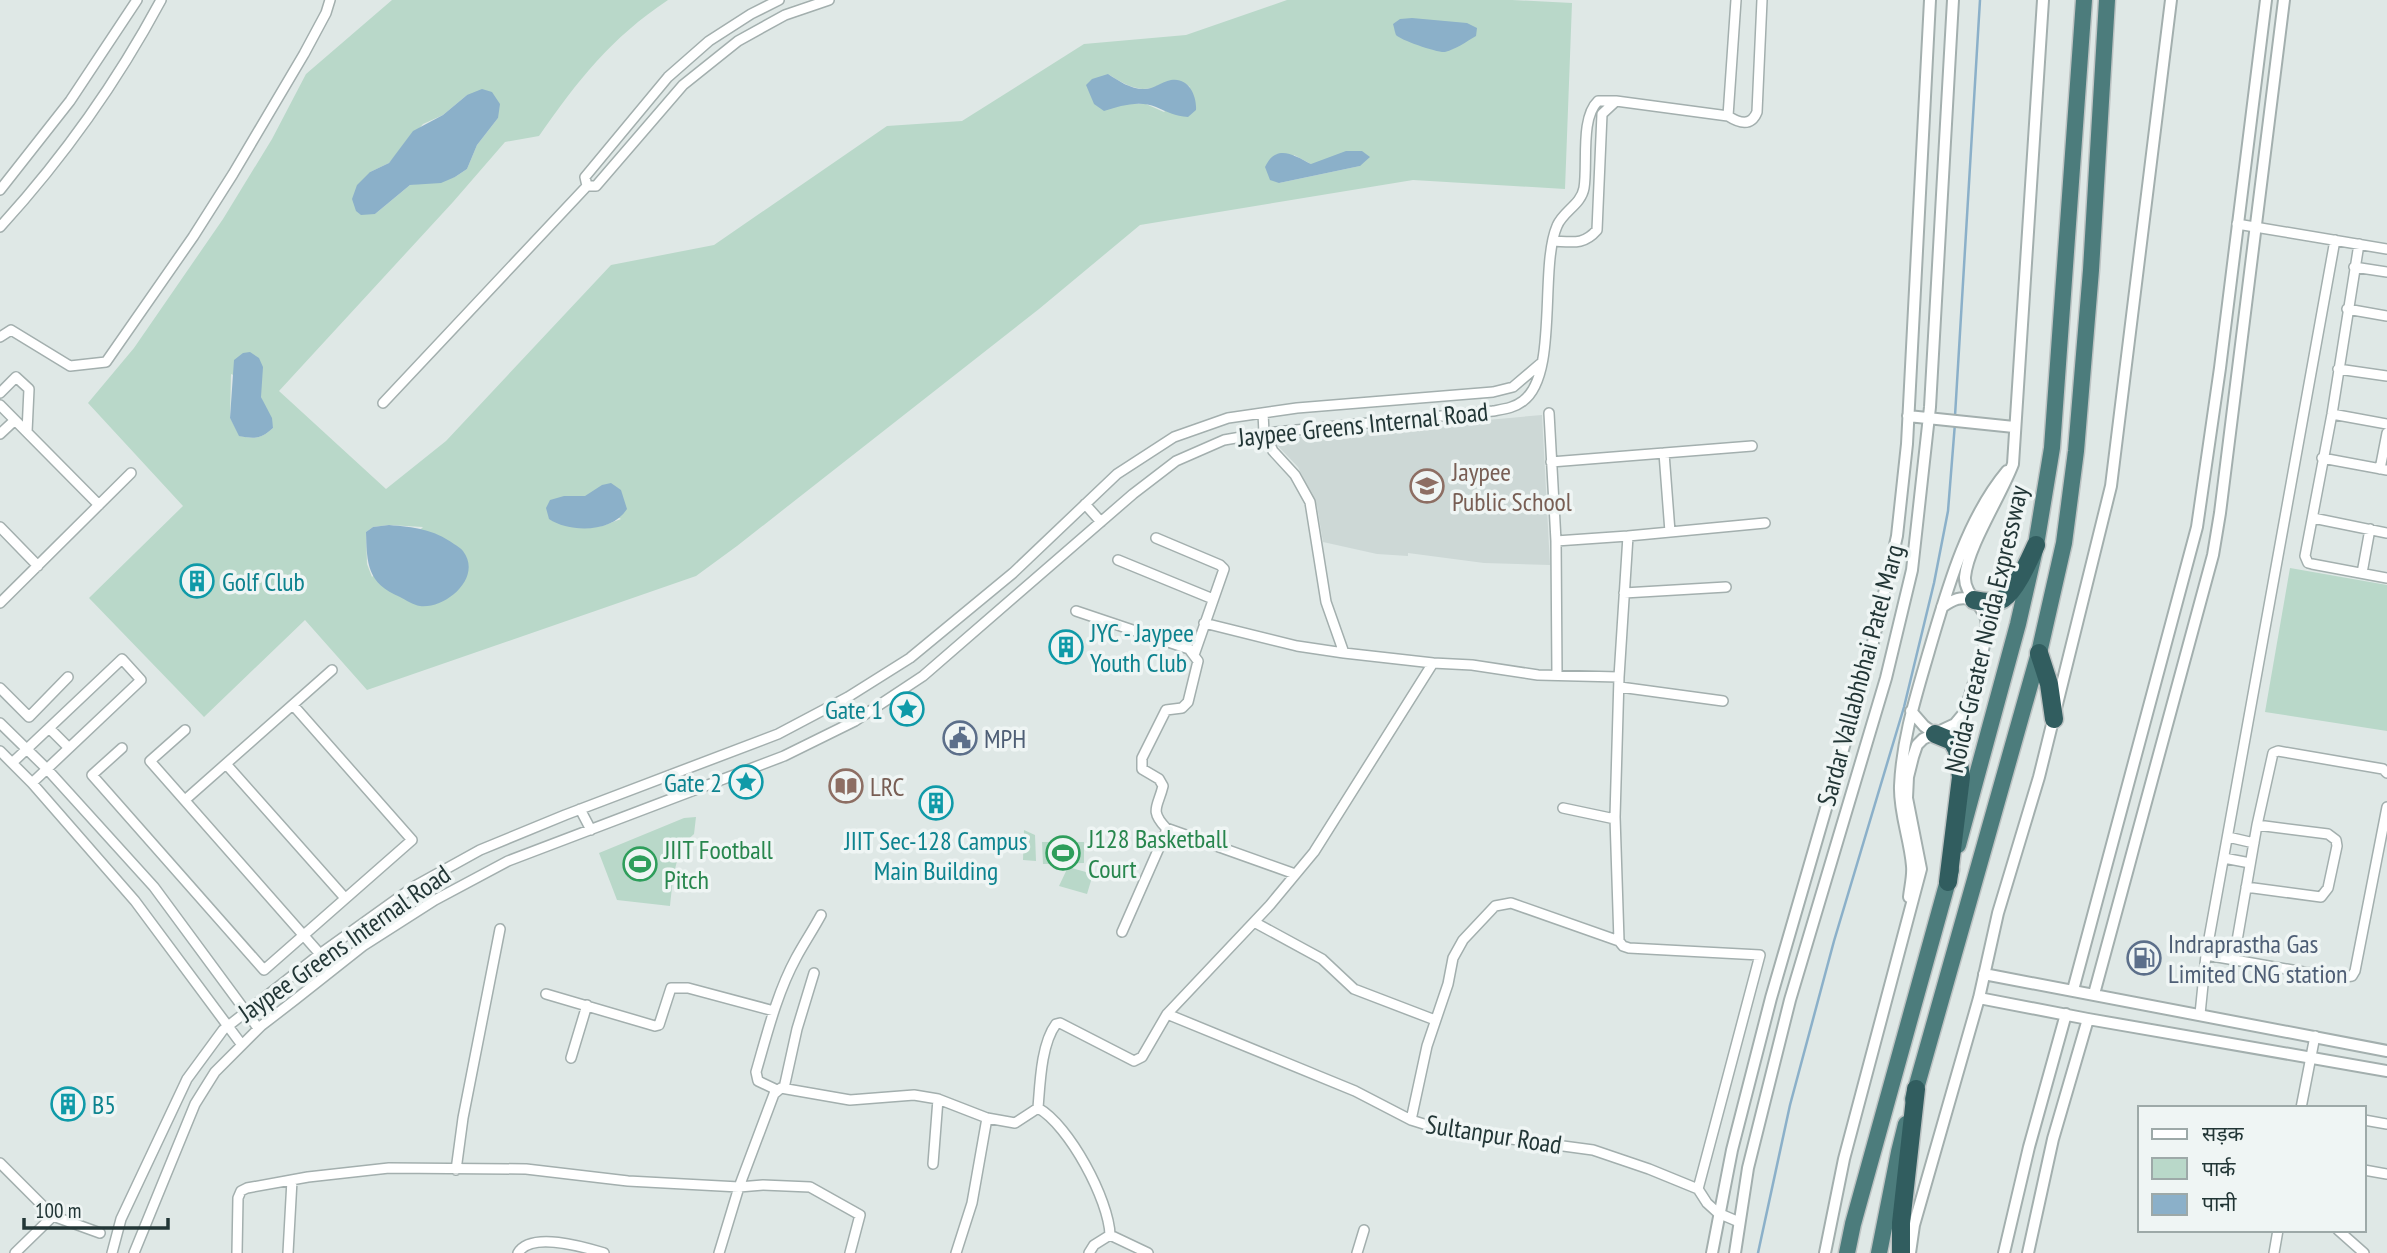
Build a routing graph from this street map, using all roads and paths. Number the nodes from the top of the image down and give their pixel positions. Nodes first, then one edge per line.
1 (137, 0) edge
2 (161, 0) edge
3 (330, 0) edge
4 (779, 0) edge
5 (828, 0) edge
6 (1736, 0) edge
7 (1762, 0) edge
8 (1930, 0) edge
9 (1953, 0) edge
10 (2043, 0) edge
11 (2084, 0) edge
12 (2107, 0) edge
13 (2171, 0) edge
14 (2266, 0) edge
15 (2284, 0) edge
16 (1616, 101) junction
17 (1728, 116) junction
18 (587, 186) junction
19 (0, 190) edge
20 (2237, 224) junction
21 (0, 227) edge
22 (2256, 227) junction
23 (2335, 240) junction
24 (1554, 241) junction
25 (2359, 244) junction
26 (2387, 248) edge
27 (2354, 267) junction
28 (2387, 272) edge
29 (2347, 309) junction
30 (2387, 316) edge
31 (0, 337) edge
32 (1541, 363) junction
33 (2338, 369) junction
34 (2387, 376) edge
35 (0, 393) edge
36 (383, 403) dead end
37 (0, 405) edge
38 (1263, 413) junction
39 (1549, 413) dead end
40 (2332, 414) junction
41 (1908, 416) junction
42 (1934, 418) junction
43 (15, 420) junction
44 (2387, 424) edge
45 (2014, 427) junction
46 (27, 432) junction
47 (1264, 433) junction
48 (2387, 433) edge
49 (0, 434) edge
50 (1752, 446) dead end
51 (1664, 453) junction
52 (2322, 458) junction
53 (1552, 462) junction
54 (2013, 464) junction
55 (2384, 470) edge
56 (131, 473) dead end
57 (1085, 504) junction
58 (99, 505) junction
59 (2313, 518) junction
60 (1101, 522) junction
61 (1765, 523) dead end
62 (0, 527) edge
63 (2370, 529) junction
64 (1670, 532) junction
65 (2387, 533) edge
66 (1628, 536) junction
67 (1156, 538) dead end
68 (1556, 541) junction
69 (2036, 544) junction
70 (1118, 560) dead end
71 (38, 566) junction
72 (2362, 573) junction
73 (2387, 578) edge
74 (1726, 587) dead end
75 (1624, 593) junction
76 (1213, 599) junction
77 (1974, 600) junction
78 (0, 603) edge
79 (1942, 607) junction
80 (1076, 611) dead end
81 (1204, 623) junction
82 (1344, 653) junction
83 (2039, 653) junction
84 (1194, 655) junction
85 (1433, 663) junction
86 (332, 670) dead end
87 (1557, 675) junction
88 (68, 677) dead end
89 (1619, 682) junction
90 (0, 688) edge
91 (1723, 701) dead end
92 (293, 705) junction
93 (1911, 711) junction
94 (2054, 719) junction
95 (0, 723) edge
96 (50, 728) junction
97 (185, 730) dead end
98 (1935, 733) junction
99 (69, 748) junction
100 (122, 748) dead end
101 (27, 749) junction
102 (0, 751) edge
103 (12, 763) junction
104 (226, 764) junction
105 (47, 769) junction
106 (2387, 773) edge
107 (32, 783) junction
108 (185, 800) junction
109 (2387, 807) edge
110 (1563, 808) dead end
111 (580, 809) junction
112 (1615, 819) junction
113 (2257, 825) junction
114 (1166, 828) junction
115 (590, 830) junction
116 (2228, 837) junction
117 (2254, 843) junction
118 (2224, 858) junction
119 (2250, 863) junction
120 (1295, 874) junction
121 (1948, 882) junction
122 (2246, 887) junction
123 (345, 898) junction
124 (821, 915) dead end
125 (1906, 921) junction
126 (1254, 922) junction
127 (500, 929) dead end
128 (1122, 932) dead end
129 (304, 935) junction
130 (1619, 941) junction
131 (320, 954) junction
132 (2206, 955) junction
133 (2234, 958) junction
134 (814, 973) dead end
135 (1984, 974) junction
136 (2073, 990) junction
137 (546, 994) dead end
138 (2094, 994) junction
139 (1979, 998) junction
140 (587, 1005) junction
141 (247, 1011) junction
142 (774, 1011) junction
143 (1167, 1013) junction
144 (2066, 1014) junction
145 (2200, 1014) junction
146 (2088, 1019) junction
147 (1435, 1020) junction
148 (229, 1026) junction
149 (258, 1028) junction
150 (2315, 1036) junction
151 (242, 1045) junction
152 (2387, 1051) edge
153 (571, 1058) dead end
154 (2310, 1059) junction
155 (2387, 1071) edge
156 (780, 1089) junction
157 (1916, 1089) junction
158 (938, 1099) junction
159 (2301, 1106) edge
160 (1038, 1108) junction
161 (987, 1118) junction
162 (1411, 1120) junction
163 (2366, 1120) edge
164 (2387, 1124) edge
165 (0, 1163) edge
166 (933, 1164) dead end
167 (456, 1170) junction
168 (2366, 1170) edge
169 (2387, 1174) edge
170 (292, 1180) junction
171 (740, 1187) junction
172 (1698, 1189) junction
173 (1718, 1213) junction
174 (53, 1216) junction
175 (1739, 1222) junction
176 (1364, 1230) dead end
177 (2278, 1232) edge
178 (2341, 1232) edge
179 (100, 1233) dead end
180 (1110, 1235) junction
181 (15, 1253) edge
182 (112, 1253) edge
183 (134, 1253) edge
184 (237, 1253) edge
185 (288, 1253) edge
186 (518, 1253) edge
187 (604, 1253) edge
188 (719, 1253) edge
189 (850, 1253) edge
190 (956, 1253) edge
191 (1089, 1253) edge
192 (1148, 1253) edge
193 (1357, 1253) edge
194 (1712, 1253) edge
195 (1735, 1253) edge
196 (1825, 1253) edge
197 (1847, 1253) edge
198 (1879, 1253) edge
199 (1901, 1253) edge
200 (1910, 1253) edge
201 (2004, 1253) edge
202 (2028, 1253) edge
203 (2274, 1253) edge
204 (2364, 1253) edge

1 - 19 street
2 - 21 street
3 - 31 street
4 - 18 street
5 - 18 street
6 - 17 street
7 - 17 street
8 - 41 street, Sardar Vallabhbhai Patel Marg
9 - 42 street, Sardar Vallabhbhai Patel Marg
10 - 45 street
11 - 69 highway, Noida-Greater Noida Expressway
12 - 83 highway, Noida-Greater Noida Expressway
13 - 94 street
14 - 20 street
15 - 22 street
16 - 17 street
16 - 24 street, Jaypee Greens Internal Road
16 - 24 street
18 - 36 street
20 - 22 street
20 - 136 street
22 - 23 street
22 - 138 street
23 - 25 street
23 - 116 street
24 - 32 street, Jaypee Greens Internal Road
25 - 26 street
25 - 27 street
27 - 28 street
27 - 29 street
29 - 30 street
29 - 33 street
32 - 38 street, Jaypee Greens Internal Road
32 - 47 street, Jaypee Greens Internal Road
33 - 34 street
33 - 40 street
35 - 46 street
37 - 43 street
38 - 47 street
38 - 57 street, Jaypee Greens Internal Road
39 - 53 street
40 - 44 street
40 - 52 street
41 - 42 street
41 - 173 street, Sardar Vallabhbhai Patel Marg
42 - 45 street
42 - 175 street, Sardar Vallabhbhai Patel Marg
43 - 46 street
43 - 49 street
45 - 54 street
46 - 58 street
47 - 60 street, Jaypee Greens Internal Road
47 - 82 street
48 - 55 street
50 - 51 street
51 - 53 street
51 - 64 street
52 - 55 street
52 - 59 street
53 - 68 street
54 - 77 street
54 - 79 street
56 - 58 street
57 - 60 street
57 - 111 street, Jaypee Greens Internal Road
58 - 71 street
59 - 63 street
59 - 72 street
60 - 115 street, Jaypee Greens Internal Road
61 - 64 street
62 - 71 street
63 - 65 street
63 - 72 street
64 - 66 street
66 - 68 street
66 - 75 street
67 - 76 street
68 - 87 street
69 - 77 highway
69 - 121 highway, Noida-Greater Noida Expressway
70 - 76 street
71 - 78 street
72 - 73 street
74 - 75 street
75 - 89 street
76 - 81 street
77 - 79 street
77 - 98 street
79 - 93 street
80 - 84 street
81 - 82 street
81 - 84 street
82 - 85 street
83 - 94 highway
83 - 157 highway, Noida-Greater Noida Expressway
84 - 114 street
85 - 87 street
85 - 120 street
86 - 92 street
87 - 89 street
88 - 90 street
89 - 91 street
89 - 112 street
92 - 104 street
92 - 123 street
93 - 98 street
93 - 125 street
94 - 135 street
95 - 101 street
96 - 99 street
96 - 99 street
96 - 101 street
97 - 108 street
98 - 121 highway
98 - 125 street
99 - 105 street
100 - 129 street
101 - 103 street
101 - 105 street
102 - 103 street
103 - 107 street
104 - 108 street
104 - 123 street
105 - 107 street
105 - 141 street
106 - 113 street
107 - 148 street
108 - 129 street
109 - 133 street
110 - 112 street
111 - 115 street
111 - 131 street, Jaypee Greens Internal Road
112 - 130 street
113 - 117 street
113 - 122 street
114 - 120 street
114 - 128 street
115 - 149 street, Jaypee Greens Internal Road
116 - 117 street
116 - 118 street
117 - 119 street
118 - 119 street
118 - 132 street
119 - 122 street
120 - 126 street
121 - 197 highway, Noida-Greater Noida Expressway
122 - 133 street
123 - 129 street
124 - 142 street
125 - 196 street
126 - 143 street
126 - 147 street
127 - 167 street
129 - 131 street
130 - 147 street
130 - 172 street
131 - 141 street, Jaypee Greens Internal Road
132 - 133 street
132 - 145 street
134 - 156 street
135 - 136 street
135 - 139 street
136 - 138 street
137 - 140 street
138 - 145 street
139 - 144 street
139 - 200 street
140 - 142 street
140 - 153 street
141 - 148 street, Jaypee Greens Internal Road
141 - 149 street
142 - 156 street
143 - 160 street
143 - 162 street, Sultanpur Road
144 - 146 street
144 - 201 street
145 - 150 street
146 - 154 street
146 - 202 street
147 - 162 street
148 - 151 street
148 - 182 street, Jaypee Greens Internal Road
149 - 151 street, Jaypee Greens Internal Road
150 - 152 street
150 - 154 street
151 - 183 street, Jaypee Greens Internal Road
154 - 155 street
154 - 159 street
156 - 158 street
156 - 171 street
157 - 198 highway, Noida-Greater Noida Expressway
157 - 199 highway
158 - 161 street
158 - 166 street
160 - 161 street
160 - 180 street
161 - 190 street
162 - 172 street, Sultanpur Road
163 - 164 street
165 - 174 street
167 - 170 street
167 - 171 street
168 - 169 street
170 - 184 street
170 - 185 street
171 - 188 street
171 - 189 street
172 - 173 street, Sultanpur Road
173 - 175 street, Sultanpur Road
173 - 194 street, Sardar Vallabhbhai Patel Marg
174 - 179 street
174 - 181 street
175 - 195 street, Sardar Vallabhbhai Patel Marg
176 - 193 street
177 - 203 street
178 - 204 street
180 - 191 street
180 - 192 street
186 - 187 street

